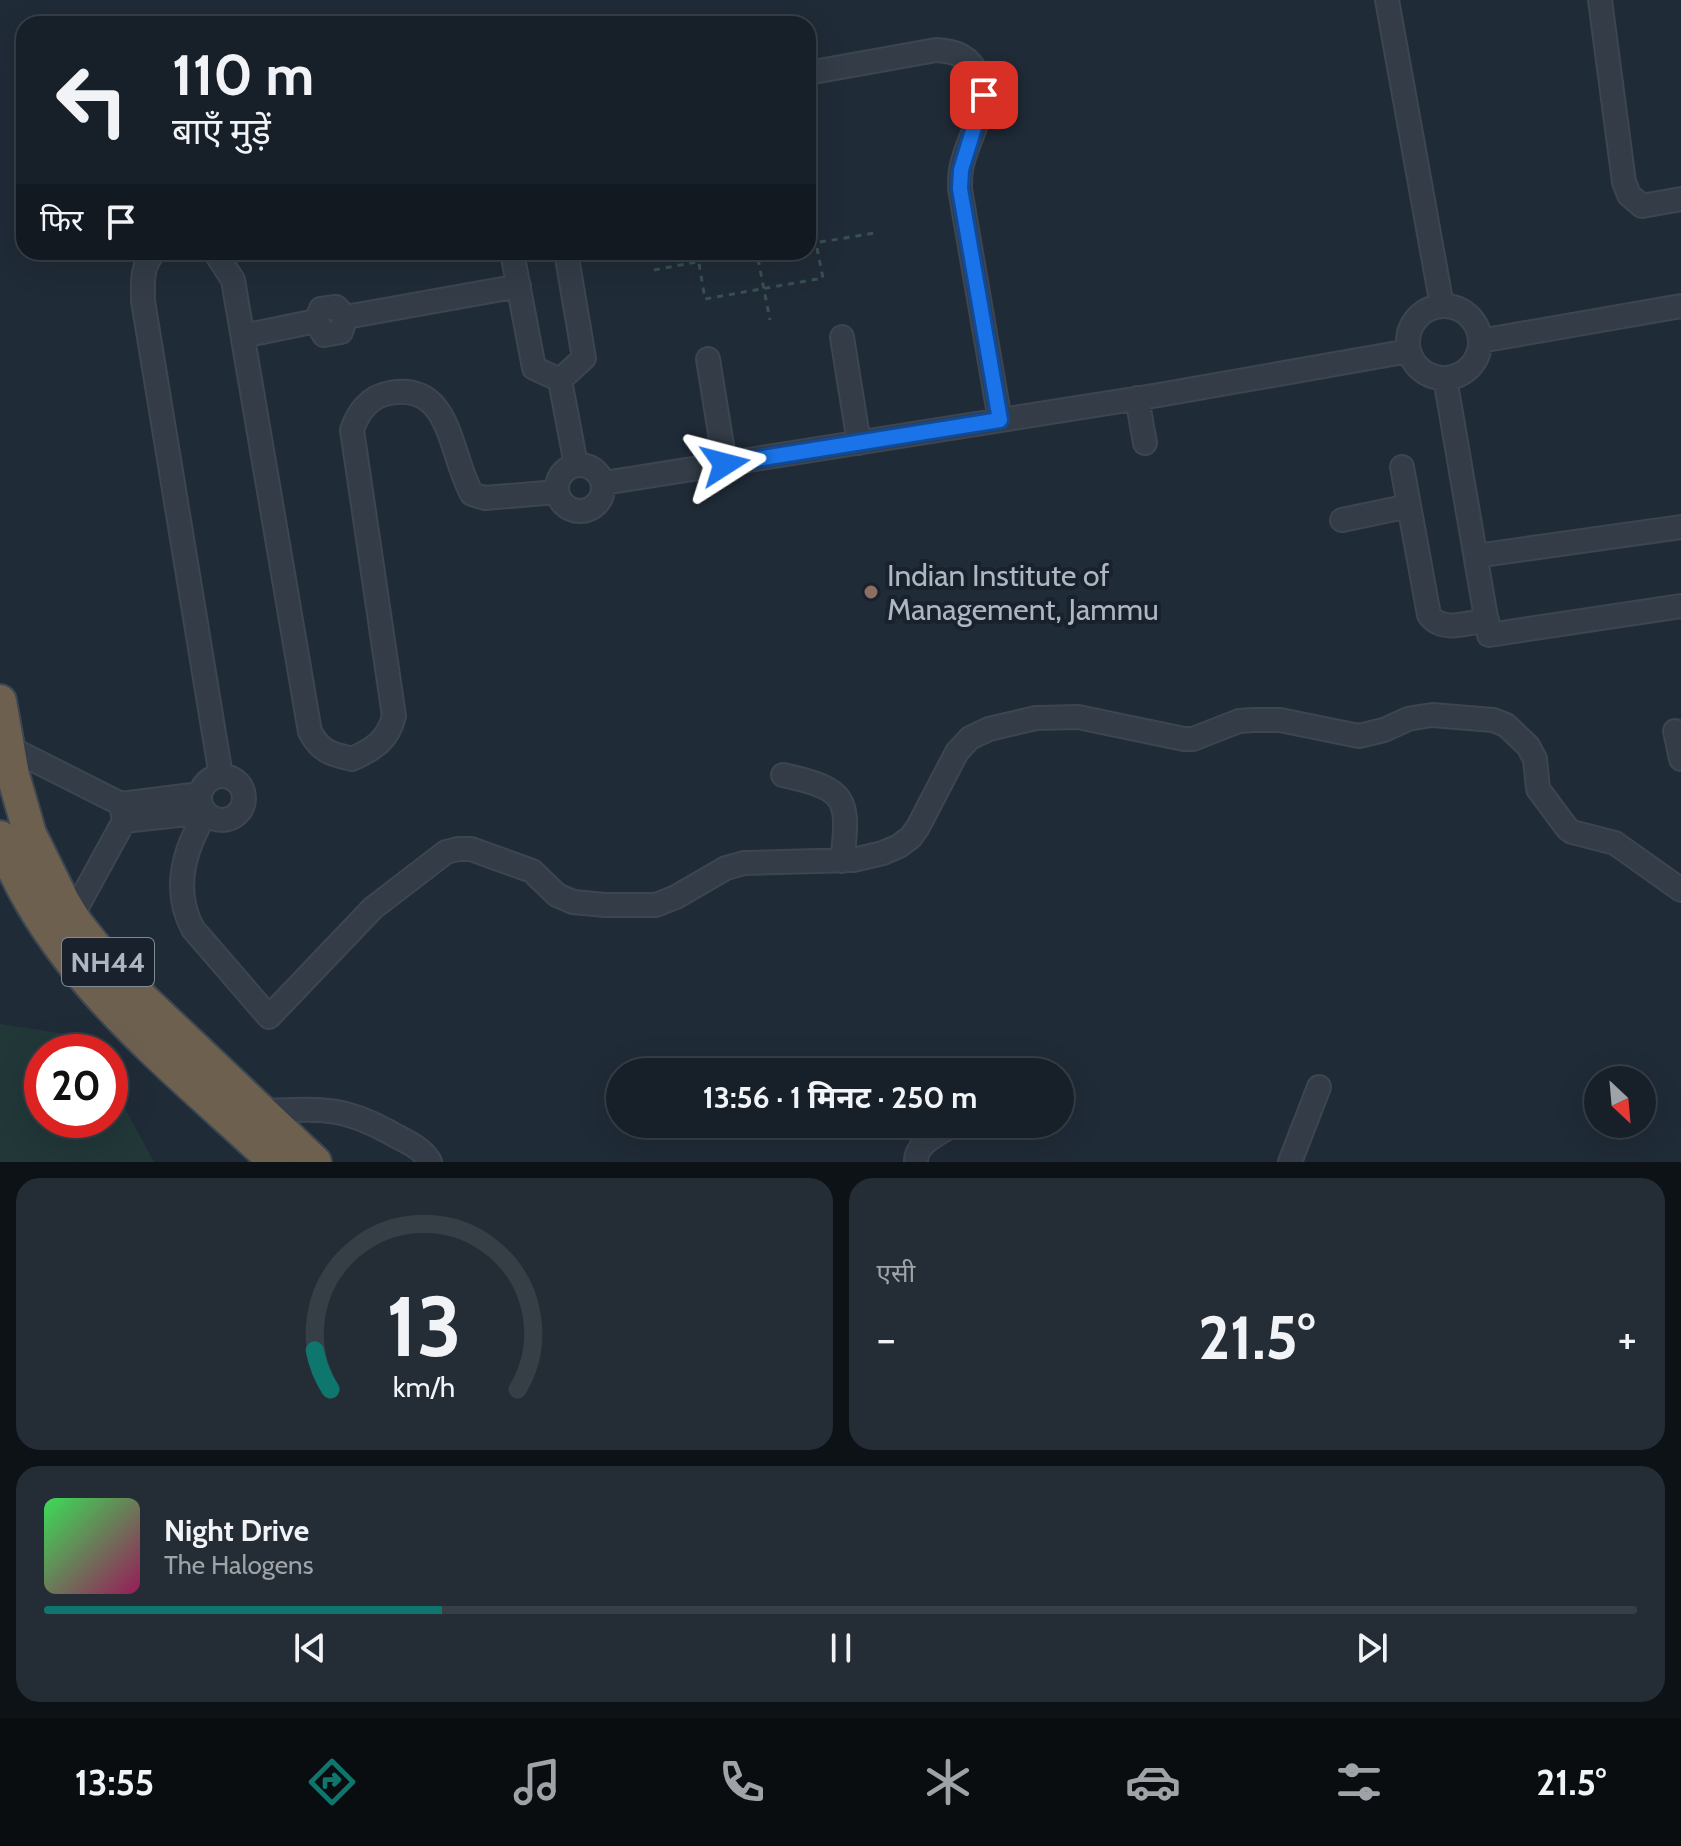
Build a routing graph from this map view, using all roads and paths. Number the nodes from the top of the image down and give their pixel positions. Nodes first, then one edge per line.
1 (1387, 0) edge
2 (1600, 0) edge
3 (816, 72) edge
4 (1681, 199) edge
5 (875, 233) dead end
6 (816, 238) edge
7 (817, 242) junction
8 (147, 260) edge
9 (222, 260) edge
10 (514, 260) edge
11 (567, 260) edge
12 (708, 260) edge
13 (758, 260) edge
14 (698, 262) junction
15 (654, 270) dead end
16 (519, 286) junction
17 (764, 289) junction
18 (1442, 306) junction
19 (1681, 306) edge
20 (770, 320) dead end
21 (243, 336) junction
22 (842, 337) dead end
23 (1480, 341) junction
24 (1409, 351) junction
25 (708, 359) dead end
26 (1445, 378) junction
27 (560, 380) junction
28 (1137, 398) junction
29 (1000, 420) junction
30 (859, 443) junction
31 (1145, 443) dead end
32 (725, 464) junction
33 (576, 465) junction
34 (1402, 467) dead end
35 (604, 483) junction
36 (557, 492) junction
37 (1409, 506) junction
38 (1342, 520) dead end
39 (1681, 527) edge
40 (1476, 556) junction
41 (1681, 606) edge
42 (1487, 620) junction
43 (0, 701) edge
44 (1675, 731) dead end
45 (8, 747) junction
46 (1681, 759) edge
47 (783, 775) dead end
48 (221, 776) junction
49 (204, 807) junction
50 (123, 813) junction
51 (0, 837) edge
52 (842, 861) junction
53 (1681, 890) edge
54 (72, 916) junction
55 (1319, 1087) dead end
56 (262, 1111) junction
57 (932, 1138) edge
58 (275, 1162) edge
59 (315, 1162) edge
60 (430, 1162) edge
61 (916, 1162) edge
62 (1290, 1162) edge

1 - 18 street
2 - 4 street
3 - 29 street
5 - 7 path
6 - 7 path
7 - 17 path
8 - 48 street
9 - 21 street
10 - 16 street
11 - 27 street
12 - 14 path
13 - 17 path
14 - 15 path
14 - 17 path
16 - 21 street
16 - 27 street
17 - 20 path
18 - 23 street
18 - 24 street
19 - 23 street
21 - 36 street
22 - 30 street
23 - 26 street
24 - 26 street
24 - 28 street
25 - 32 street
26 - 40 street
27 - 33 street
28 - 29 street
28 - 31 street
29 - 30 street
30 - 32 street
32 - 35 street
33 - 35 street
33 - 36 street
34 - 37 street
35 - 36 street
37 - 38 street
37 - 42 street
39 - 40 street
40 - 42 street
41 - 42 street
43 - 45 highway, NH44
44 - 46 street
45 - 50 street
45 - 54 highway, NH44
47 - 52 street
48 - 49 street
48 - 49 street
49 - 50 street
49 - 52 street
50 - 54 street
51 - 58 highway, NH44
52 - 53 street
54 - 56 highway, NH44
55 - 62 street
56 - 59 highway, NH44
56 - 60 street
57 - 61 street

